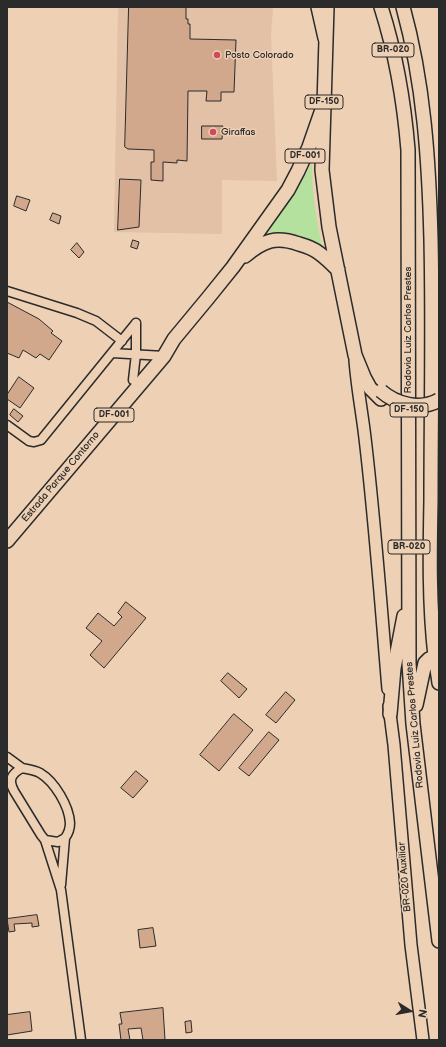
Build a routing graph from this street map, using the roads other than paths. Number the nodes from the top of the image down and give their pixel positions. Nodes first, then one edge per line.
1 (381, 7) edge
2 (403, 7) edge
3 (325, 9) edge
4 (324, 104) junction
5 (233, 267) junction
6 (338, 270) junction
7 (7, 291) edge
8 (347, 314) junction
9 (122, 341) junction
10 (112, 353) junction
11 (136, 354) junction
12 (355, 355) junction
13 (160, 356) junction
14 (133, 380) junction
15 (381, 395) junction
16 (439, 400) edge
17 (439, 407) edge
18 (7, 425) edge
19 (7, 528) edge
20 (7, 541) edge
21 (409, 595) junction
22 (435, 657) junction
23 (439, 683) edge
24 (390, 714) junction
25 (412, 724) junction
26 (7, 757) edge
27 (22, 768) junction
28 (9, 782) edge
29 (65, 838) junction
30 (45, 840) junction
31 (61, 890) junction
32 (439, 942) edge
33 (81, 1040) edge
34 (423, 1040) edge

1 - 21 main road, Rodovia Luiz Carlos Prestes / BR-020
2 - 22 main road, BR-020
3 - 4 main road, DF-150
4 - 5 main road, Estrada Parque Contorno / DF-001
4 - 6 main road, DF-150
5 - 6 main road, Estrada Parque Contorno / DF-001
5 - 13 main road, Estrada Parque Contorno / DF-001
6 - 8 main road, DF-150
7 - 9 street
8 - 12 main road, DF-150
8 - 15 main road
9 - 10 street
9 - 11 street
10 - 11 street
10 - 18 street
11 - 13 street
11 - 14 street
12 - 15 main road, DF-150
12 - 24 main road, BR-020 Auxiliar
13 - 14 main road, Estrada Parque Contorno / DF-001
13 - 20 main road, Estrada Parque Contorno / DF-001
14 - 19 main road, Estrada Parque Contorno / DF-001
15 - 16 main road, bridge
15 - 17 main road, DF-150
21 - 24 main road
21 - 25 main road, Rodovia Luiz Carlos Prestes / BR-020
22 - 23 main road, BR-020
22 - 25 main road
24 - 34 main road, BR-020 Auxiliar
25 - 32 main road, Rodovia Luiz Carlos Prestes / BR-020
26 - 27 street
27 - 28 street
27 - 29 street
28 - 30 street
29 - 30 street
29 - 31 street
30 - 31 street
31 - 33 street

